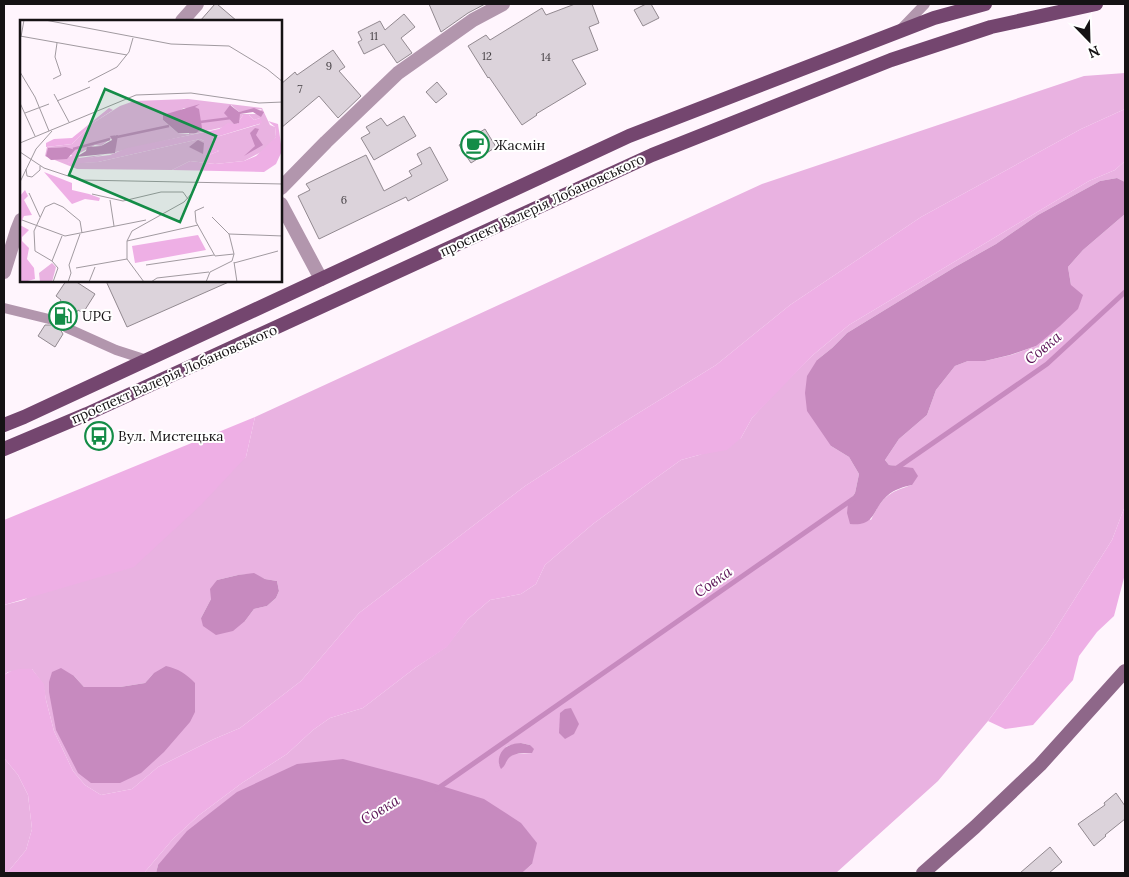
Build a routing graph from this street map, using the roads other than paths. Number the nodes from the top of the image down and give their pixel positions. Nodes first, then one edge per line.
1 (197, 4) edge
2 (503, 4) edge
3 (926, 4) edge
4 (985, 4) edge
5 (1096, 4) edge
6 (183, 20) edge
7 (897, 33) junction
8 (282, 187) edge
9 (282, 206) edge
10 (20, 228) edge
11 (4, 272) edge
12 (321, 279) junction
13 (4, 308) edge
14 (49, 319) dead end
15 (67, 328) dead end
16 (147, 360) junction
17 (4, 425) edge
18 (4, 450) edge
19 (1125, 671) edge
20 (923, 873) edge

1 - 6 street
2 - 8 street
3 - 7 lane
4 - 7 main road, проспект Валерія Лобановського
5 - 18 main road, проспект Валерія Лобановського
7 - 12 main road, проспект Валерія Лобановського
9 - 12 street
10 - 11 street
12 - 16 main road, проспект Валерія Лобановського
13 - 14 lane
15 - 16 lane
16 - 17 main road, проспект Валерія Лобановського
19 - 20 main road

